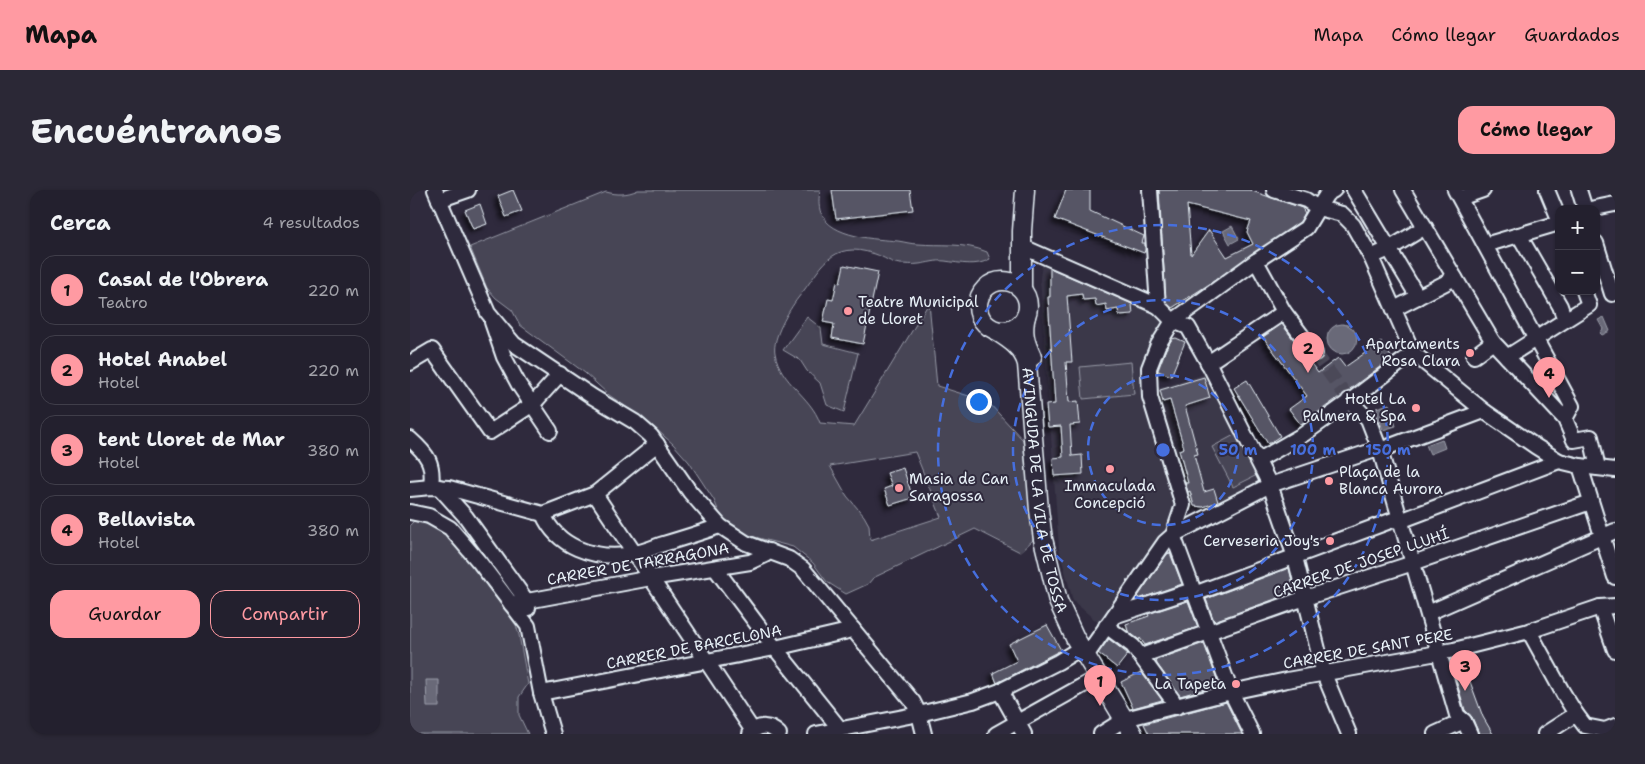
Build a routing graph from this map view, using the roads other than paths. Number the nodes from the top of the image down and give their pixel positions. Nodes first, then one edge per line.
1 (468, 190) edge
2 (1017, 190) edge
3 (1025, 190) edge
4 (1150, 190) edge
5 (1274, 190) edge
6 (1354, 190) edge
7 (1403, 190) edge
8 (1483, 190) edge
9 (1547, 190) edge
10 (1579, 190) edge
11 (1331, 192) edge
12 (1457, 194) edge
13 (437, 195) edge
14 (1308, 199) edge
15 (1615, 204) edge
16 (1584, 205) edge
17 (1600, 207) edge
18 (1555, 209) edge
19 (1555, 224) edge
20 (1425, 227) junction
21 (1519, 235) junction
22 (1023, 239) junction
23 (1485, 245) junction
24 (1389, 249) junction
25 (1599, 250) edge
26 (1371, 257) junction
27 (1256, 261) junction
28 (1455, 278) junction
29 (1002, 281) junction
30 (1022, 289) junction
31 (1614, 293) edge
32 (1585, 295) edge
33 (1418, 297) junction
34 (1158, 306) junction
35 (1394, 309) junction
36 (1284, 312) junction
37 (488, 313) junction
38 (1026, 316) junction
39 (1565, 320) junction
40 (1173, 322) junction
41 (996, 331) junction
42 (1536, 339) junction
43 (1493, 342) junction
44 (1413, 353) junction
45 (1315, 354) tunnel mouth
46 (1474, 356) dead end
47 (1507, 357) junction
48 (410, 363) edge
49 (1208, 363) junction
50 (560, 374) junction
51 (1349, 401) junction
52 (533, 404) junction
53 (1484, 411) junction
54 (1565, 419) junction
55 (550, 431) dead end
56 (410, 439) edge
57 (657, 444) junction
58 (1380, 450) junction
59 (1259, 460) junction
60 (1559, 461) junction
61 (1580, 466) junction
62 (1610, 471) edge
63 (1270, 485) junction
64 (435, 487) junction
65 (410, 489) edge
66 (595, 494) junction
67 (1591, 502) junction
68 (410, 512) edge
69 (543, 514) junction
70 (1397, 521) junction
71 (720, 526) junction
72 (1615, 531) edge
73 (1173, 535) junction
74 (1602, 536) junction
75 (769, 551) junction
76 (635, 553) junction
77 (1294, 558) junction
78 (1412, 563) junction
79 (715, 568) junction
80 (1615, 577) edge
81 (651, 578) junction
82 (1194, 592) junction
83 (1305, 598) junction
84 (526, 600) junction
85 (511, 604) junction
86 (1615, 606) edge
87 (1600, 607) junction
88 (1428, 613) junction
89 (1110, 621) junction
90 (528, 626) junction
91 (853, 629) junction
92 (1529, 631) junction
93 (1210, 632) junction
94 (775, 648) junction
95 (1615, 650) edge
96 (1083, 652) junction
97 (1439, 653) junction
98 (1141, 656) junction
99 (705, 661) junction
100 (1324, 674) junction
101 (1098, 677) junction
102 (1000, 690) junction
103 (1232, 692) junction
104 (541, 693) junction
105 (1176, 707) junction
106 (919, 714) junction
107 (1576, 714) junction
108 (1615, 726) edge
109 (1129, 727) edge
110 (1021, 728) edge
111 (1467, 728) edge
112 (840, 729) junction
113 (751, 733) edge
114 (553, 734) edge
115 (778, 734) edge
116 (816, 734) edge
117 (924, 734) edge
118 (996, 734) edge
119 (1100, 734) edge
120 (1252, 734) edge
121 (1349, 734) edge
122 (1436, 734) edge
123 (1544, 734) edge

1 - 13 street
2 - 22 main road
3 - 22 main road
4 - 34 street
5 - 14 street
6 - 24 street
7 - 20 street
8 - 12 street
9 - 18 street
10 - 16 street
11 - 14 street
12 - 23 street
13 - 37 street
14 - 26 street
14 - 27 street
15 - 17 street
19 - 21 street
20 - 24 street
20 - 28 street
21 - 23 street
21 - 39 street
22 - 29 main road
22 - 30 main road
22 - 34 street
23 - 42 street
24 - 26 street
24 - 33 street
25 - 31 street
26 - 35 street
27 - 36 street
27 - 40 street
28 - 33 street
28 - 43 street
29 - 30 main road
29 - 41 main road
30 - 38 main road
32 - 39 street
33 - 35 street
34 - 40 street
35 - 44 street
36 - 45 street
36 - 49 street
37 - 50 street
37 - 52 street
38 - 41 main road
38 - 96 main road, AVINGUDA DE LA VILA DE TOSSA
39 - 42 street
40 - 49 street
40 - 73 street
41 - 96 main road, AVINGUDA DE LA VILA DE TOSSA
42 - 47 street
42 - 54 street
43 - 46 street
43 - 47 street
44 - 51 street
44 - 53 street
47 - 54 street
48 - 52 street
49 - 59 street
50 - 52 street
50 - 57 street
51 - 58 street
51 - 59 street
52 - 55 street
53 - 58 street
53 - 60 street
54 - 62 street
56 - 64 street
57 - 66 street
57 - 71 street
58 - 63 street
58 - 70 street
59 - 63 street
60 - 61 street
60 - 70 street
61 - 62 street
61 - 67 street
63 - 73 street
63 - 77 street
64 - 65 street
64 - 69 street
64 - 84 street
66 - 69 street
66 - 76 street
67 - 74 street
67 - 78 street, CARRER DE JOSEP LLUHÍ
68 - 85 street
69 - 76 street
70 - 77 street
70 - 78 street
71 - 75 street
71 - 76 street
72 - 74 street
73 - 82 street
73 - 89 street
74 - 80 street
74 - 88 street
75 - 79 street, CARRER DE TARRAGONA
75 - 91 street
76 - 81 street
77 - 82 street
77 - 83 street
78 - 83 street, CARRER DE JOSEP LLUHÍ
78 - 88 street
79 - 81 street, CARRER DE TARRAGONA
79 - 94 street
81 - 84 street, CARRER DE TARRAGONA
81 - 99 street
82 - 89 street
82 - 93 street
83 - 93 street, CARRER DE JOSEP LLUHÍ
83 - 100 street
84 - 85 street, CARRER DE TARRAGONA
84 - 90 street
85 - 90 street
86 - 87 street, CARRER DE SANT PERE
87 - 92 street, CARRER DE SANT PERE
87 - 95 street
88 - 97 street
89 - 96 street
89 - 98 street
90 - 104 street
91 - 94 street, CARRER DE BARCELONA
91 - 106 street
92 - 97 street, CARRER DE SANT PERE
92 - 107 street
93 - 98 street, CARRER DE JOSEP LLUHÍ
93 - 103 street
94 - 99 street, CARRER DE BARCELONA
94 - 112 street
96 - 101 main road, AVINGUDA DE LA VILA DE TOSSA
96 - 102 street
97 - 100 street, CARRER DE SANT PERE
97 - 111 street
98 - 105 street
99 - 104 street, CARRER DE BARCELONA
99 - 113 street
100 - 103 street, CARRER DE SANT PERE
100 - 121 street
101 - 109 main road, AVINGUDA DE LA VILA DE TOSSA
101 - 110 street
102 - 106 street
102 - 110 street
103 - 105 street, CARRER DE SANT PERE
103 - 120 street
104 - 114 street
105 - 109 street, CARRER DE SANT PERE
106 - 112 street
106 - 117 street
107 - 108 street
107 - 123 street
109 - 119 street, CARRER DE SANT PERE
110 - 118 street
111 - 122 street
112 - 116 street
113 - 115 street

